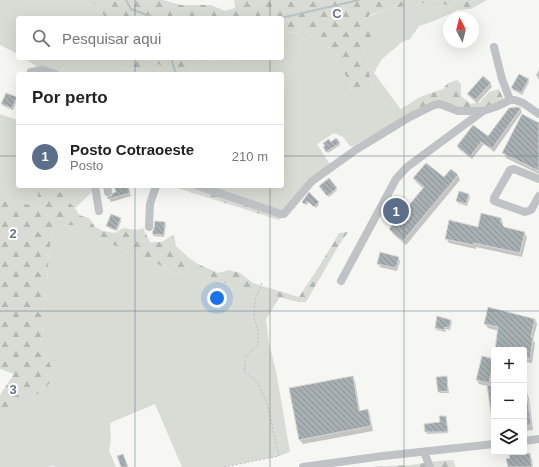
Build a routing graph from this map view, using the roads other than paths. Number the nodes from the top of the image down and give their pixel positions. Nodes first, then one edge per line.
1 (494, 47) dead end
2 (31, 72) dead end
3 (48, 72) edge
4 (510, 100) junction
5 (483, 111) junction
6 (539, 114) edge
7 (539, 178) edge
8 (95, 188) edge
9 (155, 188) edge
10 (204, 188) edge
11 (539, 196) edge
12 (99, 211) dead end
13 (149, 227) dead end
14 (341, 281) dead end
15 (539, 439) edge
16 (527, 441) edge
17 (491, 444) edge
18 (424, 452) junction
19 (354, 463) edge
20 (303, 467) edge
21 (430, 467) edge

1 - 4 street
2 - 3 street
4 - 5 street
4 - 6 street
5 - 10 street
5 - 14 street
7 - 11 street
8 - 12 street
9 - 13 street
15 - 16 street
17 - 18 street
18 - 19 street
18 - 21 street
19 - 20 street

